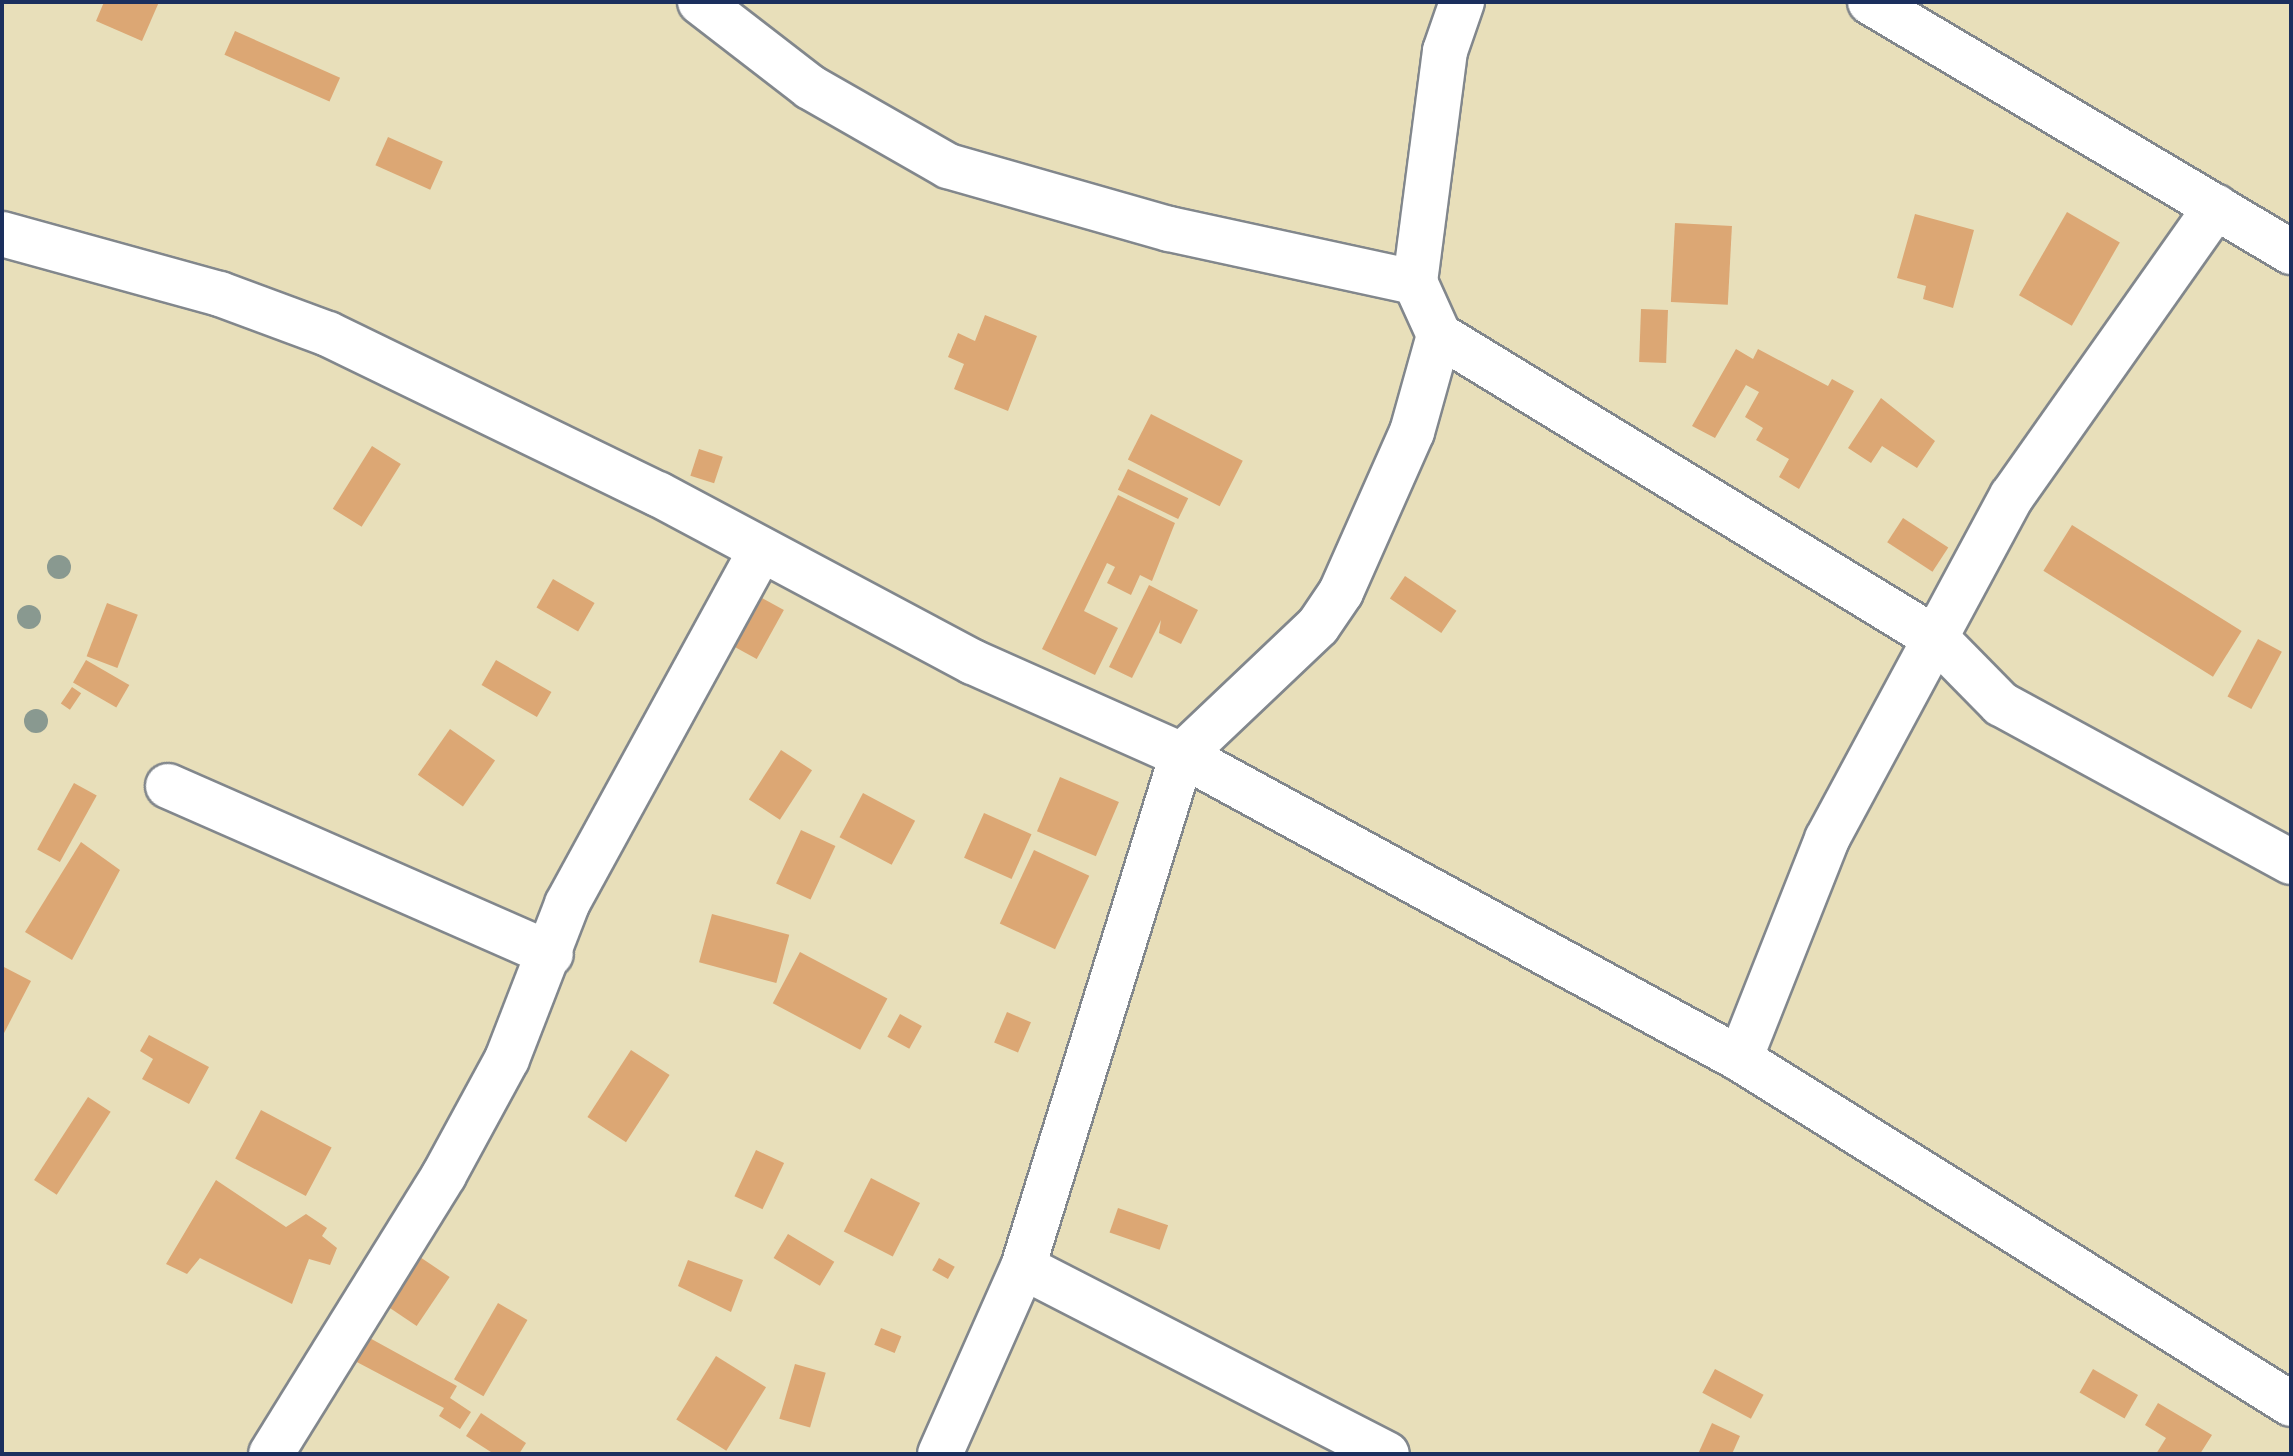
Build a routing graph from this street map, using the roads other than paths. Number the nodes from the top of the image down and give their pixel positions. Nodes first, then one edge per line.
1 (700, 2) edge
2 (1462, 2) edge
3 (1870, 2) edge
4 (2216, 207) junction
5 (2, 234) edge
6 (2291, 252) edge
7 (1415, 282) junction
8 (1439, 335) junction
9 (761, 550) junction
10 (1938, 640) junction
11 (1182, 755) junction
12 (168, 786) dead end
13 (2291, 862) edge
14 (551, 954) junction
15 (1740, 1059) junction
16 (1023, 1267) junction
17 (2291, 1404) edge
18 (271, 1454) edge
19 (940, 1454) edge
20 (1387, 1454) edge

1 - 7 street
2 - 7 street
3 - 4 street
4 - 6 street
4 - 10 street
5 - 9 street
7 - 8 street
8 - 10 street
8 - 11 street
9 - 11 street
9 - 14 street
10 - 13 street
10 - 15 street
11 - 15 street
11 - 16 street
12 - 14 street
14 - 18 street
15 - 17 street
16 - 19 street
16 - 20 street

